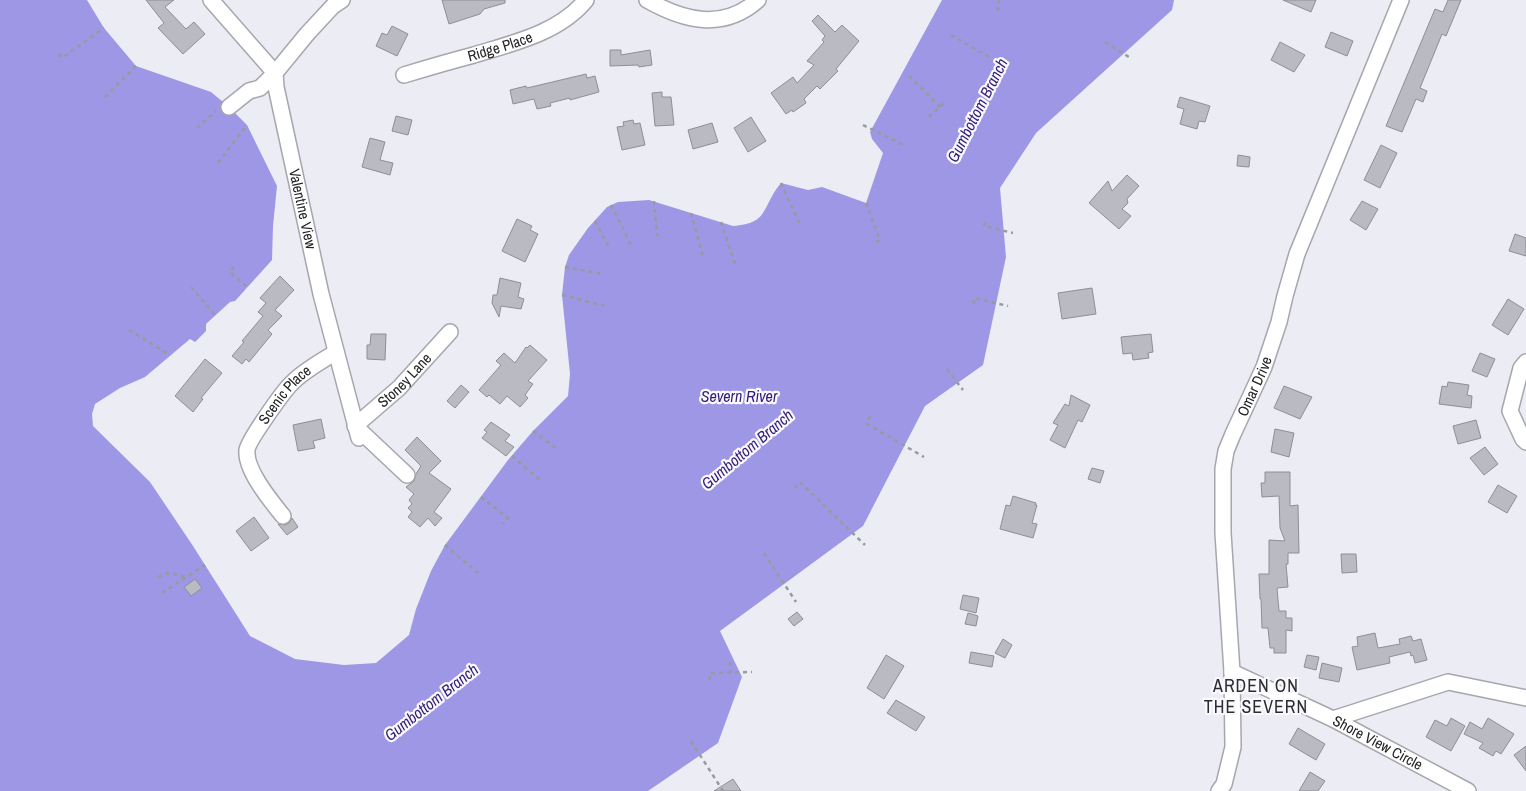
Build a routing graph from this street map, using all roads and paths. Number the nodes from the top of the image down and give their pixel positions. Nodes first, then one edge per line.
1 (211, 0) edge
2 (342, 0) edge
3 (586, 0) edge
4 (648, 0) edge
5 (758, 0) edge
6 (999, 0) edge
7 (1401, 0) edge
8 (670, 6) edge
9 (998, 11) dead end
10 (104, 28) dead end
11 (951, 35) dead end
12 (1105, 42) dead end
13 (59, 54) dead end
14 (989, 57) dead end
15 (1129, 57) dead end
16 (136, 66) dead end
17 (275, 73) junction
18 (404, 75) dead end
19 (909, 76) dead end
20 (105, 97) dead end
21 (945, 102) dead end
22 (940, 107) junction
23 (224, 108) joint
24 (929, 117) dead end
25 (247, 125) dead end
26 (863, 126) dead end
27 (197, 128) dead end
28 (906, 146) dead end
29 (218, 163) dead end
30 (781, 184) dead end
31 (654, 201) dead end
32 (866, 203) dead end
33 (611, 205) dead end
34 (691, 213) dead end
35 (595, 221) dead end
36 (721, 222) dead end
37 (985, 222) dead end
38 (801, 227) dead end
39 (1013, 233) dead end
40 (663, 235) dead end
41 (872, 244) dead end
42 (631, 245) dead end
43 (610, 248) dead end
44 (704, 260) dead end
45 (735, 264) dead end
46 (234, 267) dead end
47 (565, 267) dead end
48 (603, 274) dead end
49 (246, 286) dead end
50 (191, 287) dead end
51 (562, 295) dead end
52 (974, 304) dead end
53 (606, 306) dead end
54 (1008, 306) dead end
55 (215, 316) dead end
56 (129, 330) dead end
57 (450, 332) dead end
58 (336, 352) junction
59 (170, 355) dead end
60 (1526, 362) edge
61 (947, 369) dead end
62 (963, 390) dead end
63 (870, 416) dead end
64 (533, 431) dead end
65 (357, 432) junction
66 (1526, 442) edge
67 (556, 448) dead end
68 (512, 456) dead end
69 (924, 457) dead end
70 (407, 475) dead end
71 (541, 481) dead end
72 (795, 488) dead end
73 (481, 497) dead end
74 (283, 516) dead end
75 (503, 524) dead end
76 (445, 545) dead end
77 (864, 545) dead end
78 (764, 553) dead end
79 (205, 565) dead end
80 (478, 574) dead end
81 (158, 577) dead end
82 (187, 577) junction
83 (162, 594) dead end
84 (796, 602) dead end
85 (730, 662) dead end
86 (731, 672) junction
87 (752, 672) dead end
88 (1232, 672) junction
89 (710, 680) dead end
90 (1526, 698) edge
91 (1334, 720) junction
92 (691, 742) dead end
93 (724, 790) edge
94 (1219, 791) edge
95 (1468, 791) edge

1 - 17 street
2 - 17 street
3 - 18 street, Ridge Place
4 - 8 street
5 - 8 street
6 - 9 path
7 - 88 street, Omar Drive
10 - 13 path
11 - 14 path
12 - 15 path
16 - 20 path
17 - 23 street
17 - 58 street, Valentine View
19 - 22 path
21 - 22 path
22 - 24 path
23 - 27 path
25 - 29 path
26 - 28 path
30 - 38 path
31 - 40 path
32 - 41 path
33 - 42 path
34 - 44 path
35 - 43 path
36 - 45 path
37 - 39 path
46 - 49 path
47 - 48 path
50 - 55 path
51 - 53 path
52 - 54 path
56 - 59 path
57 - 65 street, Stoney Lane
58 - 65 street, Valentine View
58 - 74 street, Scenic Place
60 - 66 street
61 - 62 path
63 - 69 path
64 - 67 path
65 - 70 street
68 - 71 path
72 - 77 path
73 - 75 path
76 - 80 path
78 - 84 path
79 - 82 path
81 - 82 path
82 - 83 path
85 - 86 path
86 - 87 path
86 - 89 path
88 - 91 street, Shore View Circle
88 - 94 street, Omar Drive
90 - 91 street
91 - 95 street, Shore View Circle
92 - 93 path

